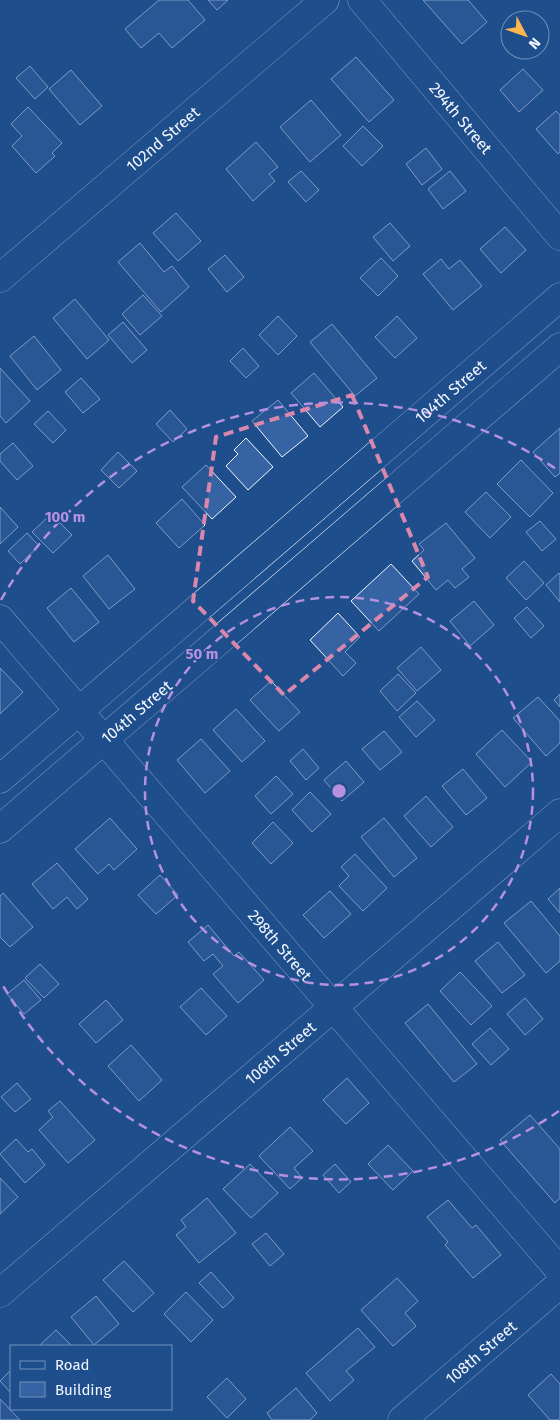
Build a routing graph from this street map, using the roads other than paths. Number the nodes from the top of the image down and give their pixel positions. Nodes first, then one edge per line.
1 (325, 0) edge
2 (362, 0) edge
3 (560, 236) edge
4 (0, 278) edge
5 (560, 297) edge
6 (560, 347) edge
7 (340, 486) junction
8 (364, 516) junction
9 (0, 619) edge
10 (79, 711) junction
11 (104, 740) junction
12 (0, 779) edge
13 (560, 813) edge
14 (0, 829) edge
15 (334, 1007) junction
16 (560, 1271) edge
17 (560, 1284) edge
18 (0, 1293) edge
19 (402, 1420) edge

1 - 4 street, 102nd Street
2 - 3 street, 294th Street
5 - 7 street, 104th Street
6 - 8 street, 104th Street
7 - 8 street
7 - 10 street, 104th Street
8 - 11 street, 104th Street
9 - 10 street, 298th Street
10 - 11 street, 298th Street
10 - 12 street, 104th Street
11 - 14 street, 104th Street
11 - 15 street, 298th Street
13 - 15 street, 106th Street
15 - 16 street, 298th Street
15 - 18 street, 106th Street
17 - 19 street, 108th Street

